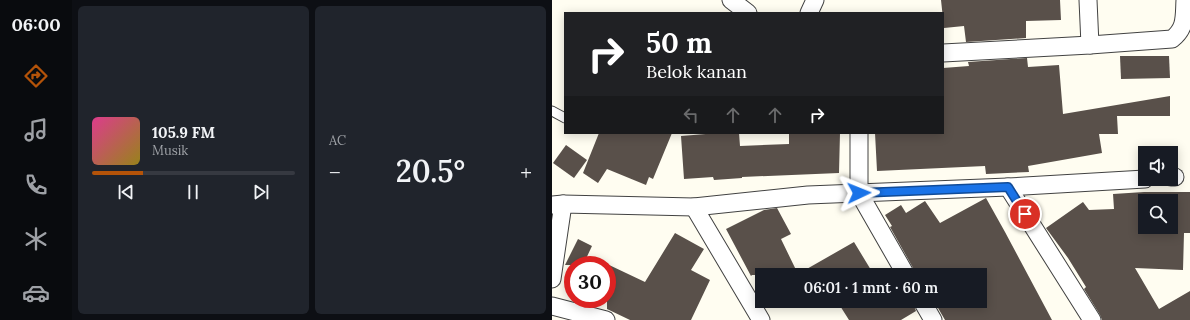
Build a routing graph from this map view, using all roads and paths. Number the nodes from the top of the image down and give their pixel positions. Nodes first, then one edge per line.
1 (731, 0) edge
2 (815, 0) edge
3 (1088, 0) edge
4 (1184, 0) edge
5 (747, 12) edge
6 (809, 12) edge
7 (1090, 45) junction
8 (944, 53) edge
9 (552, 111) edge
10 (564, 117) edge
11 (859, 134) edge
12 (1138, 179) edge
13 (1008, 187) junction
14 (859, 193) junction
15 (558, 205) edge
16 (694, 207) junction
17 (902, 268) edge
18 (552, 279) edge
19 (552, 306) edge
20 (926, 308) edge
21 (606, 320) edge
22 (761, 320) edge
23 (933, 320) edge
24 (1092, 320) edge

1 - 5 street
2 - 6 street
3 - 7 street
4 - 7 street
7 - 8 street
9 - 10 lane
11 - 14 street
12 - 13 street
13 - 14 street
13 - 24 street
14 - 16 street
14 - 17 street
15 - 16 street
15 - 18 street
16 - 22 street
19 - 21 street
20 - 23 street

